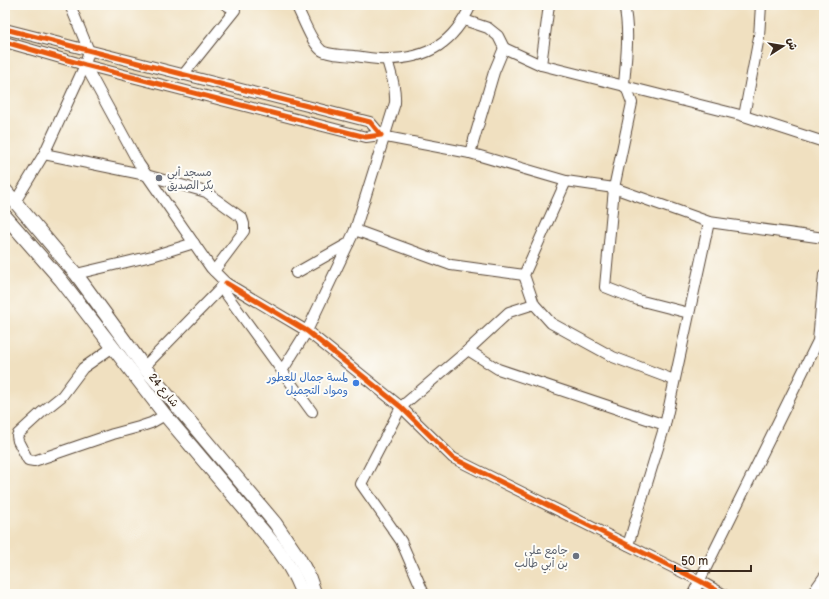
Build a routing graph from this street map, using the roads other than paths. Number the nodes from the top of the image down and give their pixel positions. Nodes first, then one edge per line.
1 (70, 5) edge
2 (296, 5) edge
3 (471, 5) edge
4 (549, 5) edge
5 (624, 5) edge
6 (761, 5) edge
7 (235, 7) edge
8 (464, 20) junction
9 (5, 29) edge
10 (5, 42) edge
11 (504, 48) junction
12 (89, 51) junction
13 (387, 60) junction
14 (85, 65) junction
15 (541, 65) junction
16 (184, 76) junction
17 (624, 85) junction
18 (744, 116) junction
19 (383, 136) junction
20 (824, 142) edge
21 (470, 153) junction
22 (44, 154) junction
23 (146, 174) junction
24 (566, 181) junction
25 (614, 188) junction
26 (5, 190) edge
27 (15, 202) junction
28 (5, 216) edge
29 (709, 222) junction
30 (355, 230) junction
31 (824, 238) edge
32 (194, 243) junction
33 (349, 244) junction
34 (214, 271) junction
35 (296, 273) dead end
36 (76, 274) junction
37 (824, 274) edge
38 (524, 275) junction
39 (223, 285) junction
40 (534, 304) junction
41 (689, 313) junction
42 (307, 331) junction
43 (821, 345) edge
44 (113, 347) junction
45 (468, 350) junction
46 (144, 367) junction
47 (282, 371) junction
48 (674, 380) junction
49 (400, 407) junction
50 (312, 412) dead end
51 (165, 415) junction
52 (665, 425) junction
53 (628, 545) junction
54 (824, 577) edge
55 (700, 581) junction
56 (302, 594) edge
57 (315, 594) edge
58 (424, 594) edge
59 (693, 594) edge
60 (723, 594) edge
61 (812, 594) edge

1 - 12 street
2 - 13 street
3 - 8 street
4 - 15 street
5 - 17 street
6 - 18 street
7 - 16 street
8 - 11 street
8 - 13 street
9 - 12 street
10 - 14 street
11 - 15 street
11 - 21 street
12 - 14 street
12 - 16 street
13 - 19 street
14 - 19 street
14 - 22 street
14 - 23 street
15 - 17 street
16 - 19 street
17 - 18 street
17 - 25 street
18 - 20 street
19 - 21 street
19 - 30 street
21 - 24 street
22 - 23 street
22 - 27 street
23 - 32 street
23 - 34 street
24 - 25 street
24 - 38 street
25 - 29 street
25 - 41 street
26 - 27 street, شارع 24
27 - 36 street, شارع 24
28 - 44 street, شارع 24
29 - 31 street
29 - 41 street
30 - 33 street
30 - 38 street
32 - 34 street
32 - 36 street
33 - 35 street
33 - 42 street
34 - 39 street
36 - 46 street, شارع 24
37 - 43 street
38 - 40 street
39 - 42 street
39 - 46 street
39 - 47 street
40 - 45 street
40 - 48 street
41 - 48 street
42 - 47 street
42 - 49 street
43 - 55 street
44 - 51 street, شارع 24
44 - 51 street
45 - 49 street
45 - 52 street
46 - 57 street, شارع 24
47 - 50 street
48 - 52 street
49 - 53 street
49 - 58 street
51 - 56 street, شارع 24
52 - 53 street
53 - 55 street
54 - 61 street
55 - 59 street
55 - 60 street

